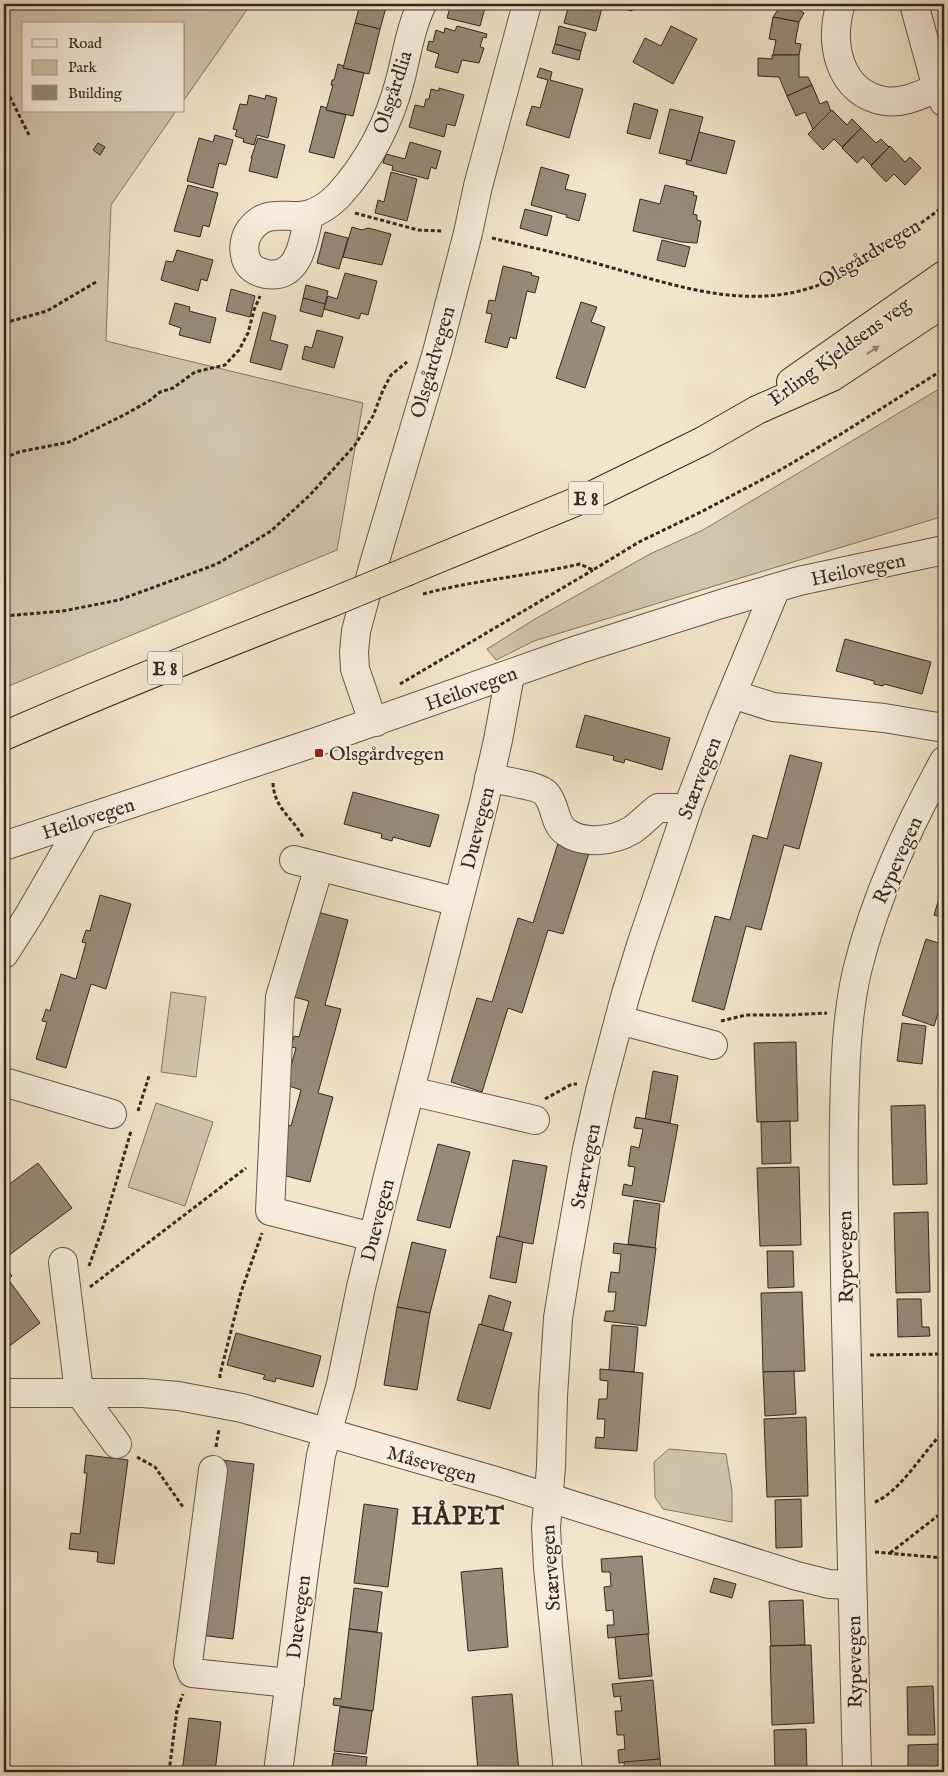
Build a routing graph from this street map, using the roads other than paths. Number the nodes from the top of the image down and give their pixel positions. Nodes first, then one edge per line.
1 (422, 4) edge
2 (527, 4) edge
3 (841, 4) edge
4 (914, 4) edge
5 (940, 95) edge
6 (318, 210) junction
7 (944, 275) edge
8 (944, 302) edge
9 (757, 410) junction
10 (944, 550) edge
11 (776, 588) junction
12 (510, 675) junction
13 (732, 694) junction
14 (373, 716) junction
15 (944, 728) edge
16 (4, 736) edge
17 (944, 761) edge
18 (490, 778) junction
19 (687, 808) junction
20 (84, 820) junction
21 (4, 846) edge
22 (294, 860) dead end
23 (320, 867) junction
24 (458, 902) junction
25 (4, 954) edge
26 (619, 1020) junction
27 (705, 1043) road end
28 (4, 1082) edge
29 (410, 1091) junction
30 (128, 1116) road end
31 (529, 1118) road end
32 (374, 1237) junction
33 (62, 1262) dead end
34 (79, 1392) junction
35 (4, 1393) edge
36 (328, 1433) junction
37 (116, 1444) road end
38 (214, 1470) road end
39 (548, 1497) junction
40 (852, 1585) junction
41 (290, 1683) junction
42 (278, 1772) edge
43 (568, 1772) edge
44 (857, 1772) edge

1 - 6 street, Olsgårdlia
2 - 14 street, Olsgårdvegen
3 - 5 street
4 - 5 street
6 - 6 street, Olsgårdlia
7 - 9 highway, Erling Kjeldsens veg / E 8
9 -> 8 highway, Erling Kjeldsens veg / E 8
9 - 16 highway, Erling Kjeldsens veg / E 8, bridge
10 - 11 street, Heilovegen
11 - 12 street, Heilovegen
11 - 13 street, Stærvegen
12 - 14 street, Heilovegen
12 - 18 street, Duevegen
13 - 15 street
13 - 19 street, Stærvegen
14 - 20 street, Heilovegen
17 - 40 street, Rypevegen
18 - 19 street
18 - 24 street, Duevegen
19 - 26 street, Stærvegen
20 - 21 street, Heilovegen
20 - 25 street
22 - 23 street
23 - 24 street
23 - 32 street
24 - 29 street, Duevegen
26 - 27 street
26 - 39 street, Stærvegen
28 - 30 street
29 - 31 street
29 - 32 street, Duevegen
32 - 36 street, Duevegen
33 - 34 street
34 - 35 street, Måsevegen
34 - 36 street, Måsevegen
34 - 37 street
36 - 39 street, Måsevegen
36 - 41 street, Duevegen
38 - 41 street
39 - 40 street, Måsevegen
39 - 43 street, Stærvegen
40 - 44 street, Rypevegen
41 - 42 street, Duevegen

